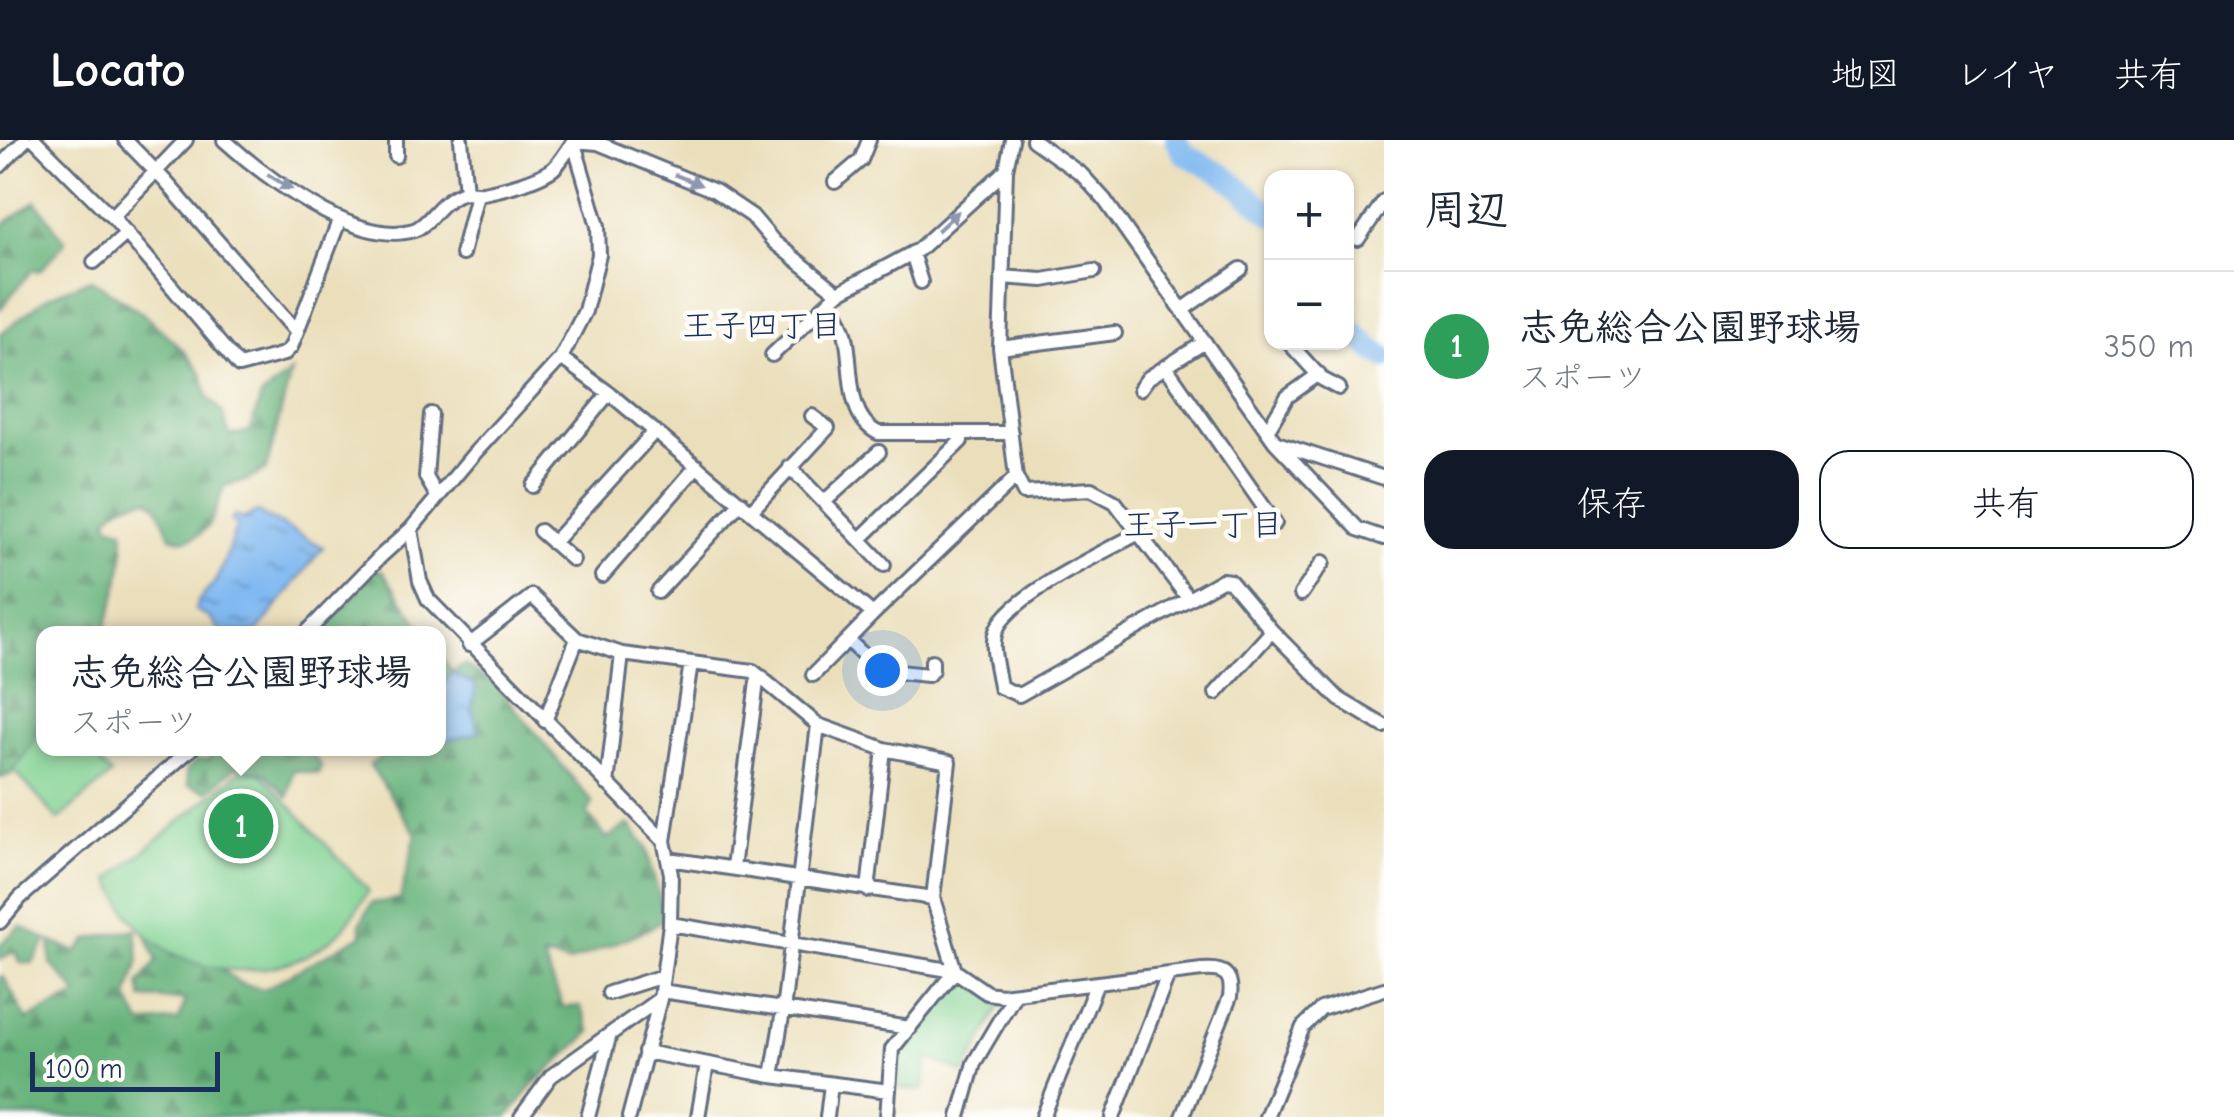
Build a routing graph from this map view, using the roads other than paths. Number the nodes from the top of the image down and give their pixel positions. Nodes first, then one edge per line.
1 (25, 140) edge
2 (35, 140) edge
3 (126, 140) edge
4 (186, 140) edge
5 (224, 140) edge
6 (396, 140) edge
7 (461, 140) edge
8 (868, 140) edge
9 (1012, 140) edge
10 (1033, 140) edge
11 (573, 141) edge
12 (602, 142) edge
13 (396, 156) dead end
14 (0, 166) edge
15 (1006, 170) junction
16 (156, 172) junction
17 (835, 182) dead end
18 (472, 192) junction
19 (1384, 201) edge
20 (112, 217) junction
21 (338, 221) junction
22 (126, 233) junction
23 (1358, 239) dead end
24 (912, 253) junction
25 (462, 254) dead end
26 (94, 262) dead end
27 (1241, 269) dead end
28 (1094, 271) dead end
29 (1002, 276) junction
30 (922, 282) dead end
31 (834, 297) junction
32 (1182, 310) junction
33 (296, 331) junction
34 (1115, 333) dead end
35 (1205, 342) junction
36 (1000, 348) junction
37 (1296, 350) edge
38 (772, 355) dead end
39 (561, 358) junction
40 (1166, 367) junction
41 (1318, 374) junction
42 (1140, 388) dead end
43 (1338, 388) dead end
44 (609, 393) junction
45 (430, 414) dead end
46 (812, 416) dead end
47 (656, 431) junction
48 (1011, 433) junction
49 (961, 435) junction
50 (1271, 437) junction
51 (879, 452) dead end
52 (698, 466) junction
53 (790, 467) junction
54 (1016, 477) junction
55 (1384, 478) edge
56 (533, 486) dead end
57 (437, 496) junction
58 (824, 502) junction
59 (746, 507) junction
60 (1275, 524) dead end
61 (411, 529) junction
62 (540, 532) dead end
63 (1139, 533) junction
64 (1384, 538) edge
65 (860, 539) junction
66 (553, 543) junction
67 (573, 560) dead end
68 (1323, 562) dead end
69 (884, 565) dead end
70 (602, 576) dead end
71 (658, 592) dead end
72 (1301, 594) dead end
73 (1188, 598) junction
74 (873, 614) junction
75 (314, 626) edge
76 (1272, 631) junction
77 (577, 639) junction
78 (848, 640) junction
79 (469, 644) junction
80 (622, 654) junction
81 (932, 661) dead end
82 (691, 663) junction
83 (813, 675) dead end
84 (762, 677) junction
85 (1216, 693) dead end
86 (545, 721) junction
87 (818, 725) junction
88 (1384, 726) edge
89 (884, 749) junction
90 (183, 756) edge
91 (607, 784) junction
92 (664, 841) junction
93 (668, 859) junction
94 (733, 868) junction
95 (800, 878) junction
96 (868, 890) junction
97 (933, 898) junction
98 (0, 922) edge
99 (670, 924) junction
100 (791, 944) junction
101 (956, 971) junction
102 (1168, 975) junction
103 (663, 976) junction
104 (1097, 983) junction
105 (1384, 989) edge
106 (608, 993) dead end
107 (1015, 994) junction
108 (660, 995) junction
109 (783, 1011) junction
110 (910, 1028) junction
111 (610, 1034) junction
112 (645, 1052) junction
113 (708, 1064) junction
114 (772, 1076) junction
115 (831, 1084) junction
116 (889, 1091) junction
117 (521, 1117) edge
118 (588, 1117) edge
119 (629, 1117) edge
120 (698, 1117) edge
121 (827, 1117) edge
122 (886, 1117) edge
123 (958, 1117) edge
124 (1043, 1117) edge
125 (1112, 1117) edge
126 (1182, 1117) edge
127 (1266, 1117) edge

1 - 14 street
2 - 20 street
3 - 16 street
4 - 16 street
5 -> 21 street
6 - 13 street
7 - 18 street
8 - 17 street
9 - 15 street
10 - 32 street
11 - 12 street
11 - 18 street
11 - 39 street
12 -> 31 street
24 -> 15 street
15 - 29 street
16 - 20 street
16 - 33 street
18 - 21 street
18 - 25 street
19 - 23 street
20 - 22 street
21 - 33 street
22 - 26 street
22 - 33 street
24 - 30 street
24 - 31 street
27 - 32 street
28 - 29 street
29 - 36 street
31 - 38 street
31 - 49 street
32 - 35 street
34 - 36 street
35 - 40 street
35 - 50 street
36 - 48 street
37 - 41 street
39 - 44 street
39 - 57 street
40 - 42 street
40 - 60 street
41 - 43 street
41 - 50 street
44 - 47 street
44 - 56 street
45 - 57 street
46 - 53 street
47 - 52 street
47 - 66 street
48 - 49 street
48 - 54 street
49 - 65 street
50 - 55 street
50 - 64 street
51 - 58 street
52 - 59 street
52 - 70 street
53 - 58 street
53 - 59 street
54 - 63 street
54 - 74 street
57 - 61 street
58 - 65 street
59 - 71 street
59 - 74 street
61 - 75 street
61 - 79 street
62 - 66 street
63 - 73 street
63 - 73 street
65 - 69 street
66 - 67 street
68 - 72 street
73 - 76 street
74 - 78 street
76 - 85 street
76 - 88 street
77 - 79 street
77 - 80 street
77 - 86 street
78 - 81 street
78 - 83 street
79 - 86 street
80 - 82 street
80 - 91 street
82 - 84 street
82 - 92 street
84 - 87 street
84 - 94 street
86 - 91 street
87 - 89 street
87 - 95 street
89 - 96 street
89 - 97 street
90 - 98 street
91 - 92 street
92 - 93 street
93 - 94 street
93 - 99 street
94 - 95 street
95 - 96 street
95 - 100 street
96 - 97 street
97 - 101 street
99 - 100 street
99 - 103 street
100 - 101 street
100 - 109 street
101 - 107 street
101 - 110 street
102 - 104 street
102 - 125 street
102 - 126 street
103 - 106 street
103 - 108 street
104 - 107 street
104 - 124 street
105 - 127 street
107 - 123 street
108 - 109 street
108 - 111 street
108 - 112 street
109 - 110 street
109 - 114 street
110 - 116 street
111 - 117 street
111 - 118 street
112 - 113 street
112 - 119 street
113 - 114 street
113 - 120 street
114 - 115 street
115 - 116 street
115 - 121 street
116 - 122 street

